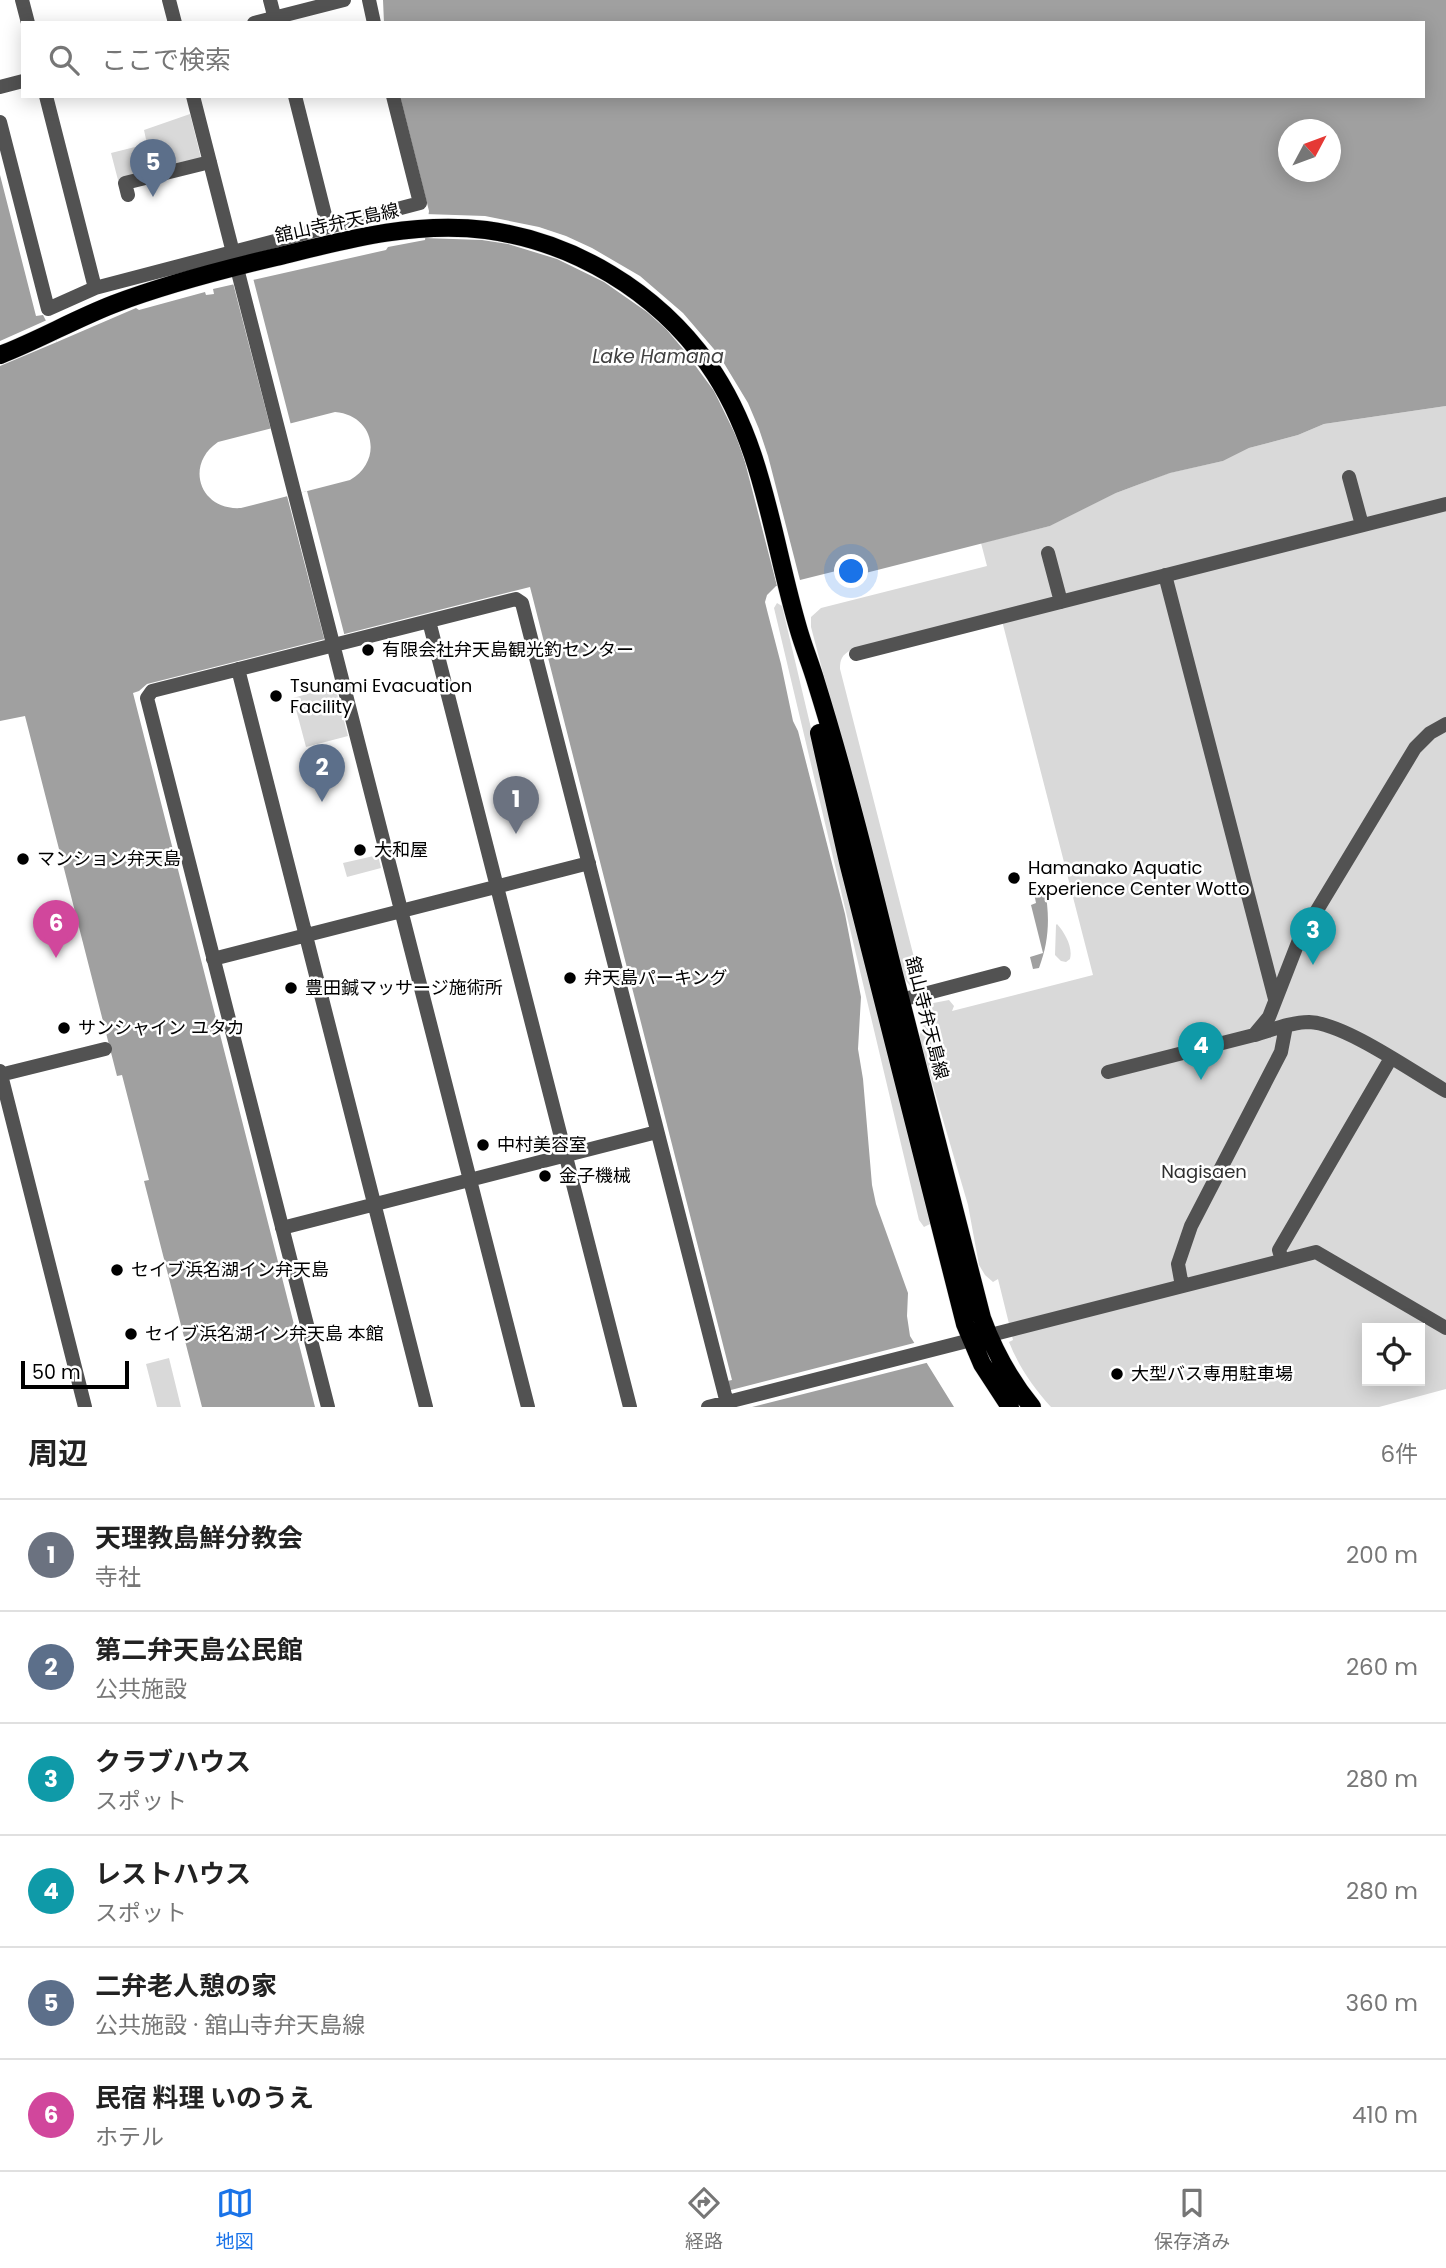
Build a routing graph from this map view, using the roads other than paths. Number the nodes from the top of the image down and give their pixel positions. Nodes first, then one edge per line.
1 (22, 0) edge
2 (169, 0) edge
3 (270, 0) edge
4 (344, 0) edge
5 (369, 0) edge
6 (275, 20) edge
7 (27, 21) edge
8 (174, 21) edge
9 (374, 21) edge
10 (21, 82) edge
11 (0, 87) edge
12 (47, 98) edge
13 (194, 98) edge
14 (296, 98) edge
15 (394, 98) edge
16 (0, 122) edge
17 (210, 162) junction
18 (128, 195) dead end
19 (328, 227) junction
20 (237, 266) junction
21 (95, 288) junction
22 (0, 355) edge
23 (1349, 477) dead end
24 (1446, 504) edge
25 (1362, 525) junction
26 (1048, 553) dead end
27 (1165, 575) junction
28 (1061, 602) junction
29 (429, 621) junction
30 (799, 631) junction
31 (333, 643) junction
32 (856, 654) dead end
33 (238, 669) junction
34 (1446, 724) edge
35 (589, 863) junction
36 (497, 887) junction
37 (401, 911) junction
38 (306, 936) junction
39 (213, 959) junction
40 (1004, 973) dead end
41 (1275, 999) junction
42 (901, 1000) junction
43 (1286, 1026) junction
44 (1254, 1035) junction
45 (105, 1049) dead end
46 (1391, 1059) junction
47 (1108, 1072) dead end
48 (0, 1074) edge
49 (1446, 1091) edge
50 (657, 1132) junction
51 (566, 1155) junction
52 (470, 1180) junction
53 (374, 1204) junction
54 (282, 1228) junction
55 (1282, 1260) junction
56 (1182, 1286) junction
57 (1446, 1328) edge
58 (973, 1339) junction
59 (728, 1404) edge
60 (85, 1407) edge
61 (328, 1407) edge
62 (426, 1407) edge
63 (528, 1407) edge
64 (630, 1407) edge
65 (708, 1407) edge
66 (1010, 1407) edge
67 (1032, 1407) edge

1 - 7 street
2 - 8 street
3 - 6 street
4 - 6 street
5 - 9 street
10 - 11 street
12 - 21 street
13 - 17 street
14 - 19 street
15 - 19 street
16 - 21 street
17 - 18 street
17 - 20 street
19 - 20 street
20 - 21 street
20 - 22 main road, 舘山寺弁天島線
20 - 30 main road, 舘山寺弁天島線
20 - 31 street
23 - 25 street
24 - 25 street
25 - 27 street
26 - 28 street
27 - 28 street
27 - 41 street
28 - 32 street
29 - 31 street
29 - 35 street
29 - 36 street
30 - 42 main road, 舘山寺弁天島線
30 - 58 main road, 舘山寺弁天島線
31 - 33 street
31 - 37 street
33 - 38 street
33 - 39 street
34 - 41 street
35 - 36 street
35 - 50 street
36 - 37 street
36 - 51 street
37 - 38 street
37 - 52 street
38 - 39 street
38 - 53 street
39 - 54 street
40 - 42 street
41 - 44 street
42 - 58 main road, 舘山寺弁天島線
43 - 44 street
43 - 46 street
43 - 56 street
44 - 47 street
45 - 48 street
46 - 49 street
46 - 55 street
48 - 60 street
50 - 51 street
50 - 59 street
51 - 52 street
51 - 64 street
52 - 53 street
52 - 63 street
53 - 54 street
53 - 62 street
54 - 61 street
55 - 56 street
55 - 57 street
56 - 58 street
58 - 59 street
58 - 66 main road, 舘山寺弁天島線
58 - 67 main road, 舘山寺弁天島線
59 - 65 street

